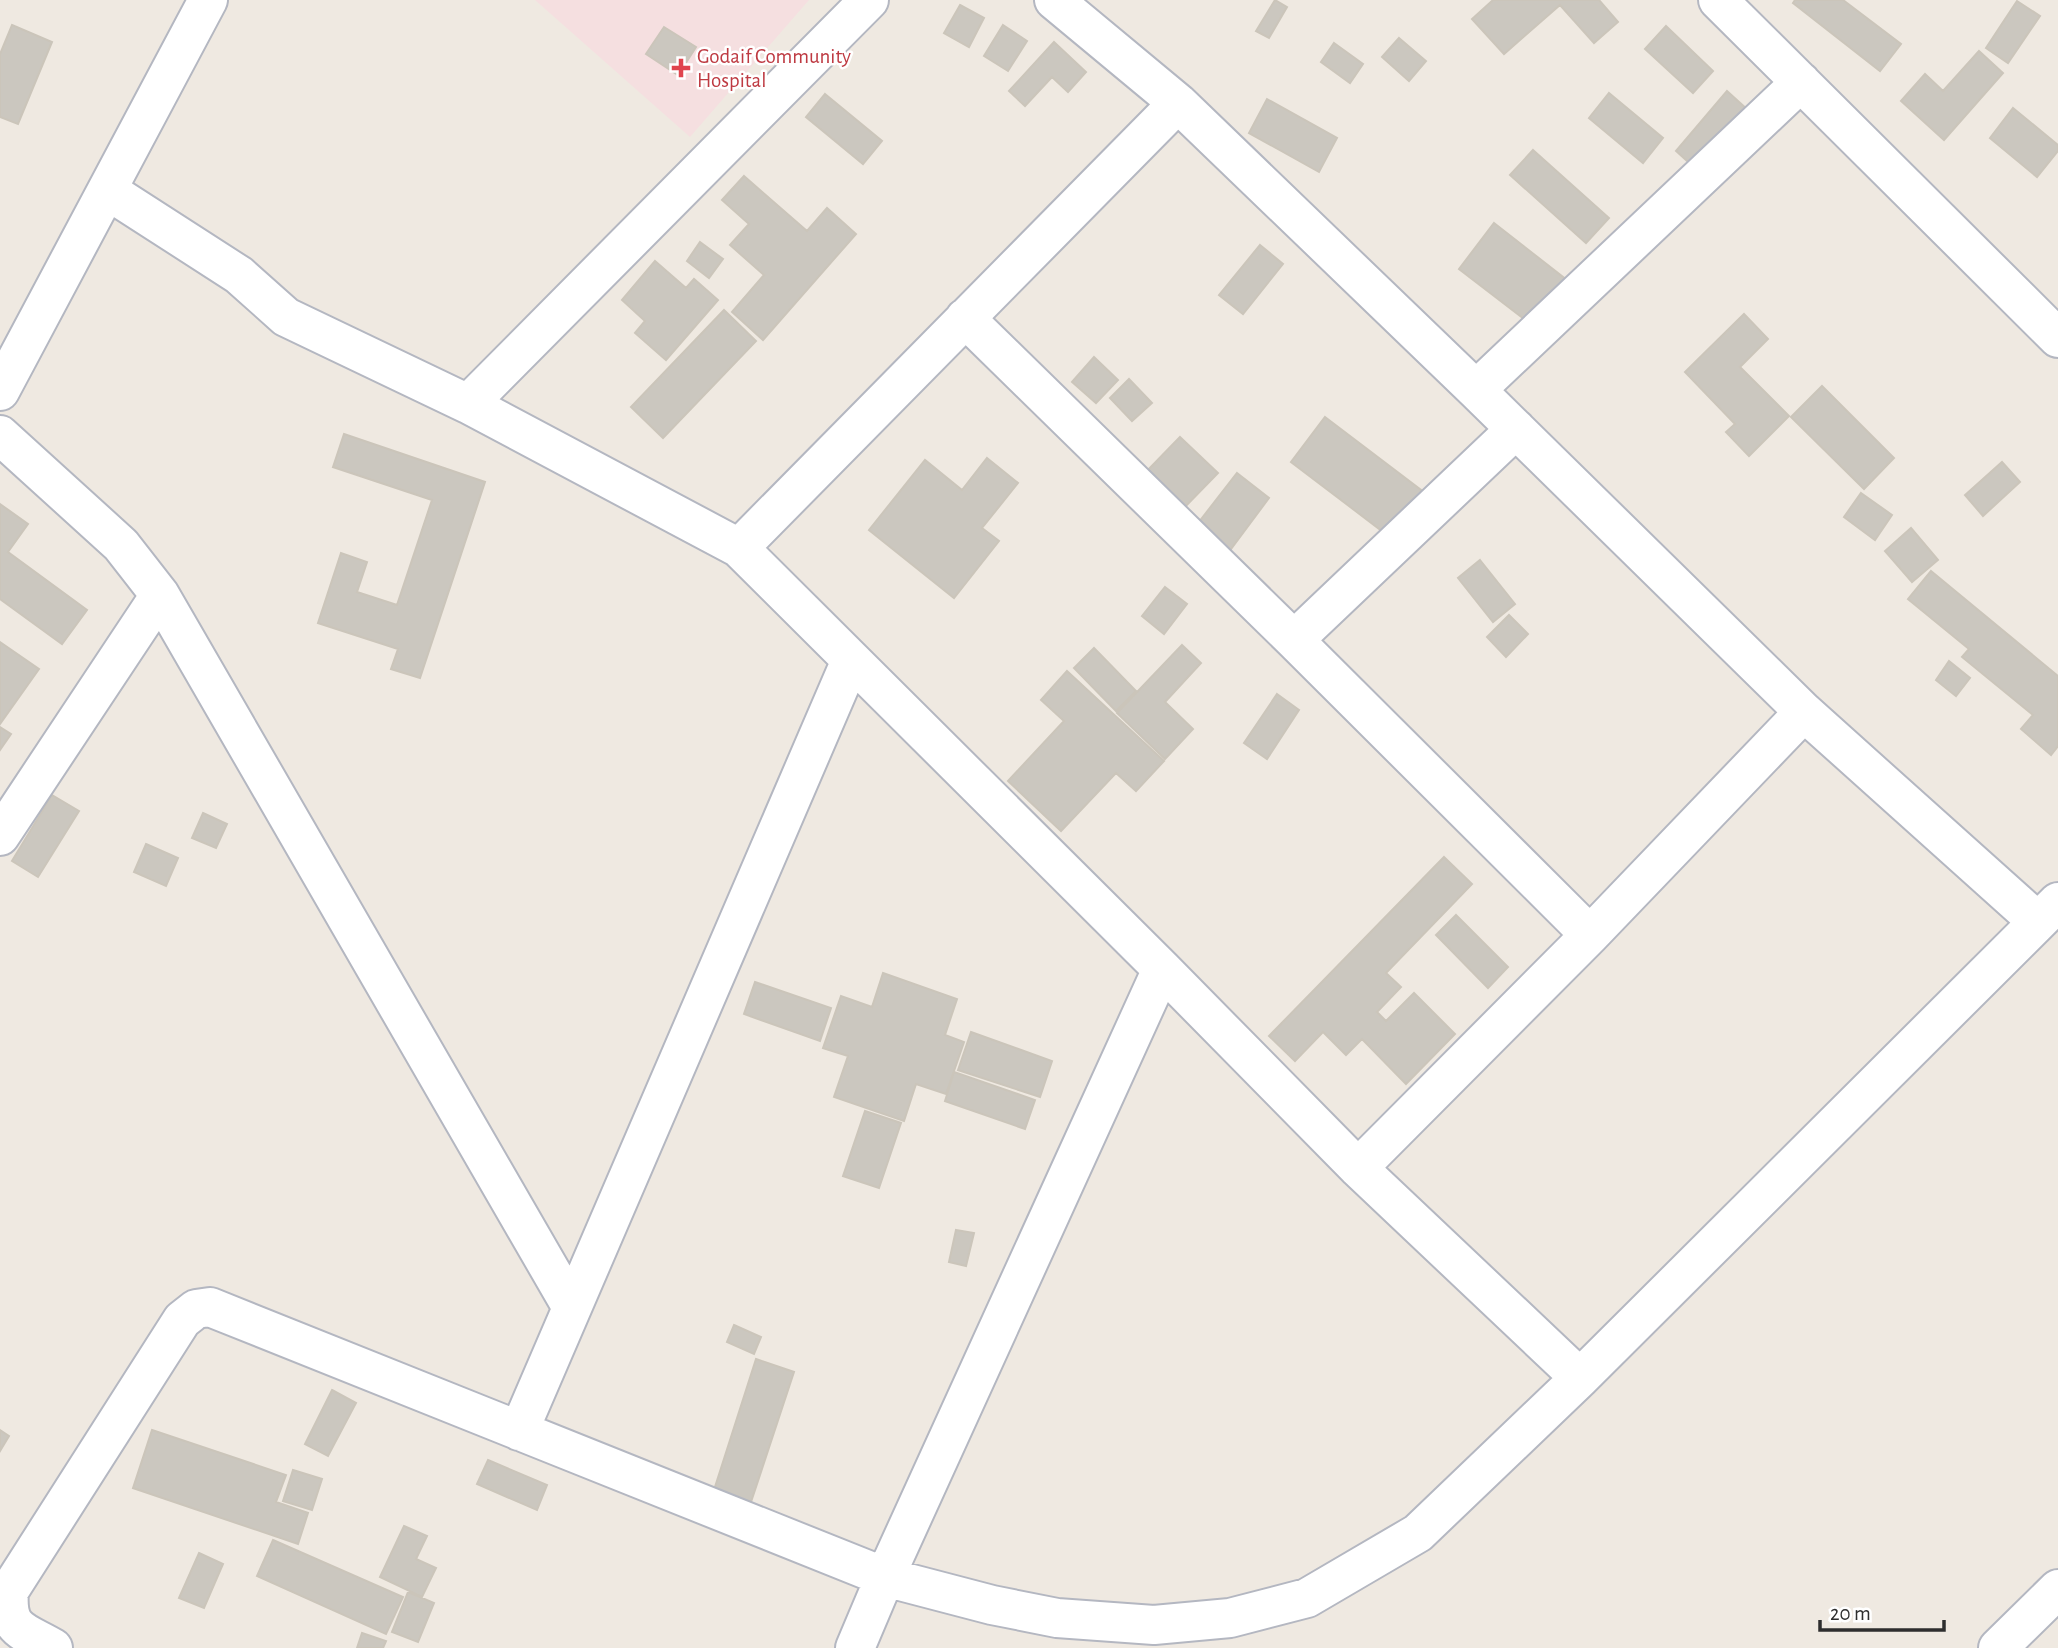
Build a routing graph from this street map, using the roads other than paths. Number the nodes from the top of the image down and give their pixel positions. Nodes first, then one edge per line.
1 (208, 0) edge
2 (869, 0) edge
3 (1054, 0) edge
4 (1718, 0) edge
5 (1801, 82) junction
6 (1178, 103) junction
7 (107, 190) junction
8 (965, 318) junction
9 (2058, 338) edge
10 (1476, 390) junction
11 (0, 391) edge
12 (468, 404) junction
13 (1516, 429) junction
14 (0, 435) edge
15 (739, 548) junction
16 (160, 595) junction
17 (1294, 640) junction
18 (851, 660) junction
19 (1804, 712) junction
20 (0, 836) edge
21 (2048, 911) edge
22 (1590, 935) junction
23 (1162, 969) junction
24 (1358, 1168) junction
25 (571, 1306) junction
26 (1580, 1378) junction
27 (519, 1430) junction
28 (885, 1577) junction
29 (2058, 1589) edge
30 (54, 1648) edge
31 (855, 1648) edge
32 (1998, 1648) edge

1 - 7 street
2 - 12 street
3 - 6 street
4 - 5 street
5 - 9 street
5 - 10 street
6 - 8 street
6 - 10 street
7 - 11 street
7 - 12 street
8 - 15 street
8 - 17 street
10 - 13 street
12 - 15 street
13 - 17 street
13 - 19 street
14 - 16 street
15 - 18 street
16 - 20 street
16 - 25 street
17 - 22 street
18 - 23 street
18 - 25 street
19 - 21 street
19 - 22 street
21 - 26 street
22 - 24 street
23 - 24 street
23 - 28 street
24 - 26 street
25 - 27 street
26 - 28 street
27 - 28 street
27 - 30 street
28 - 31 street
29 - 32 street

